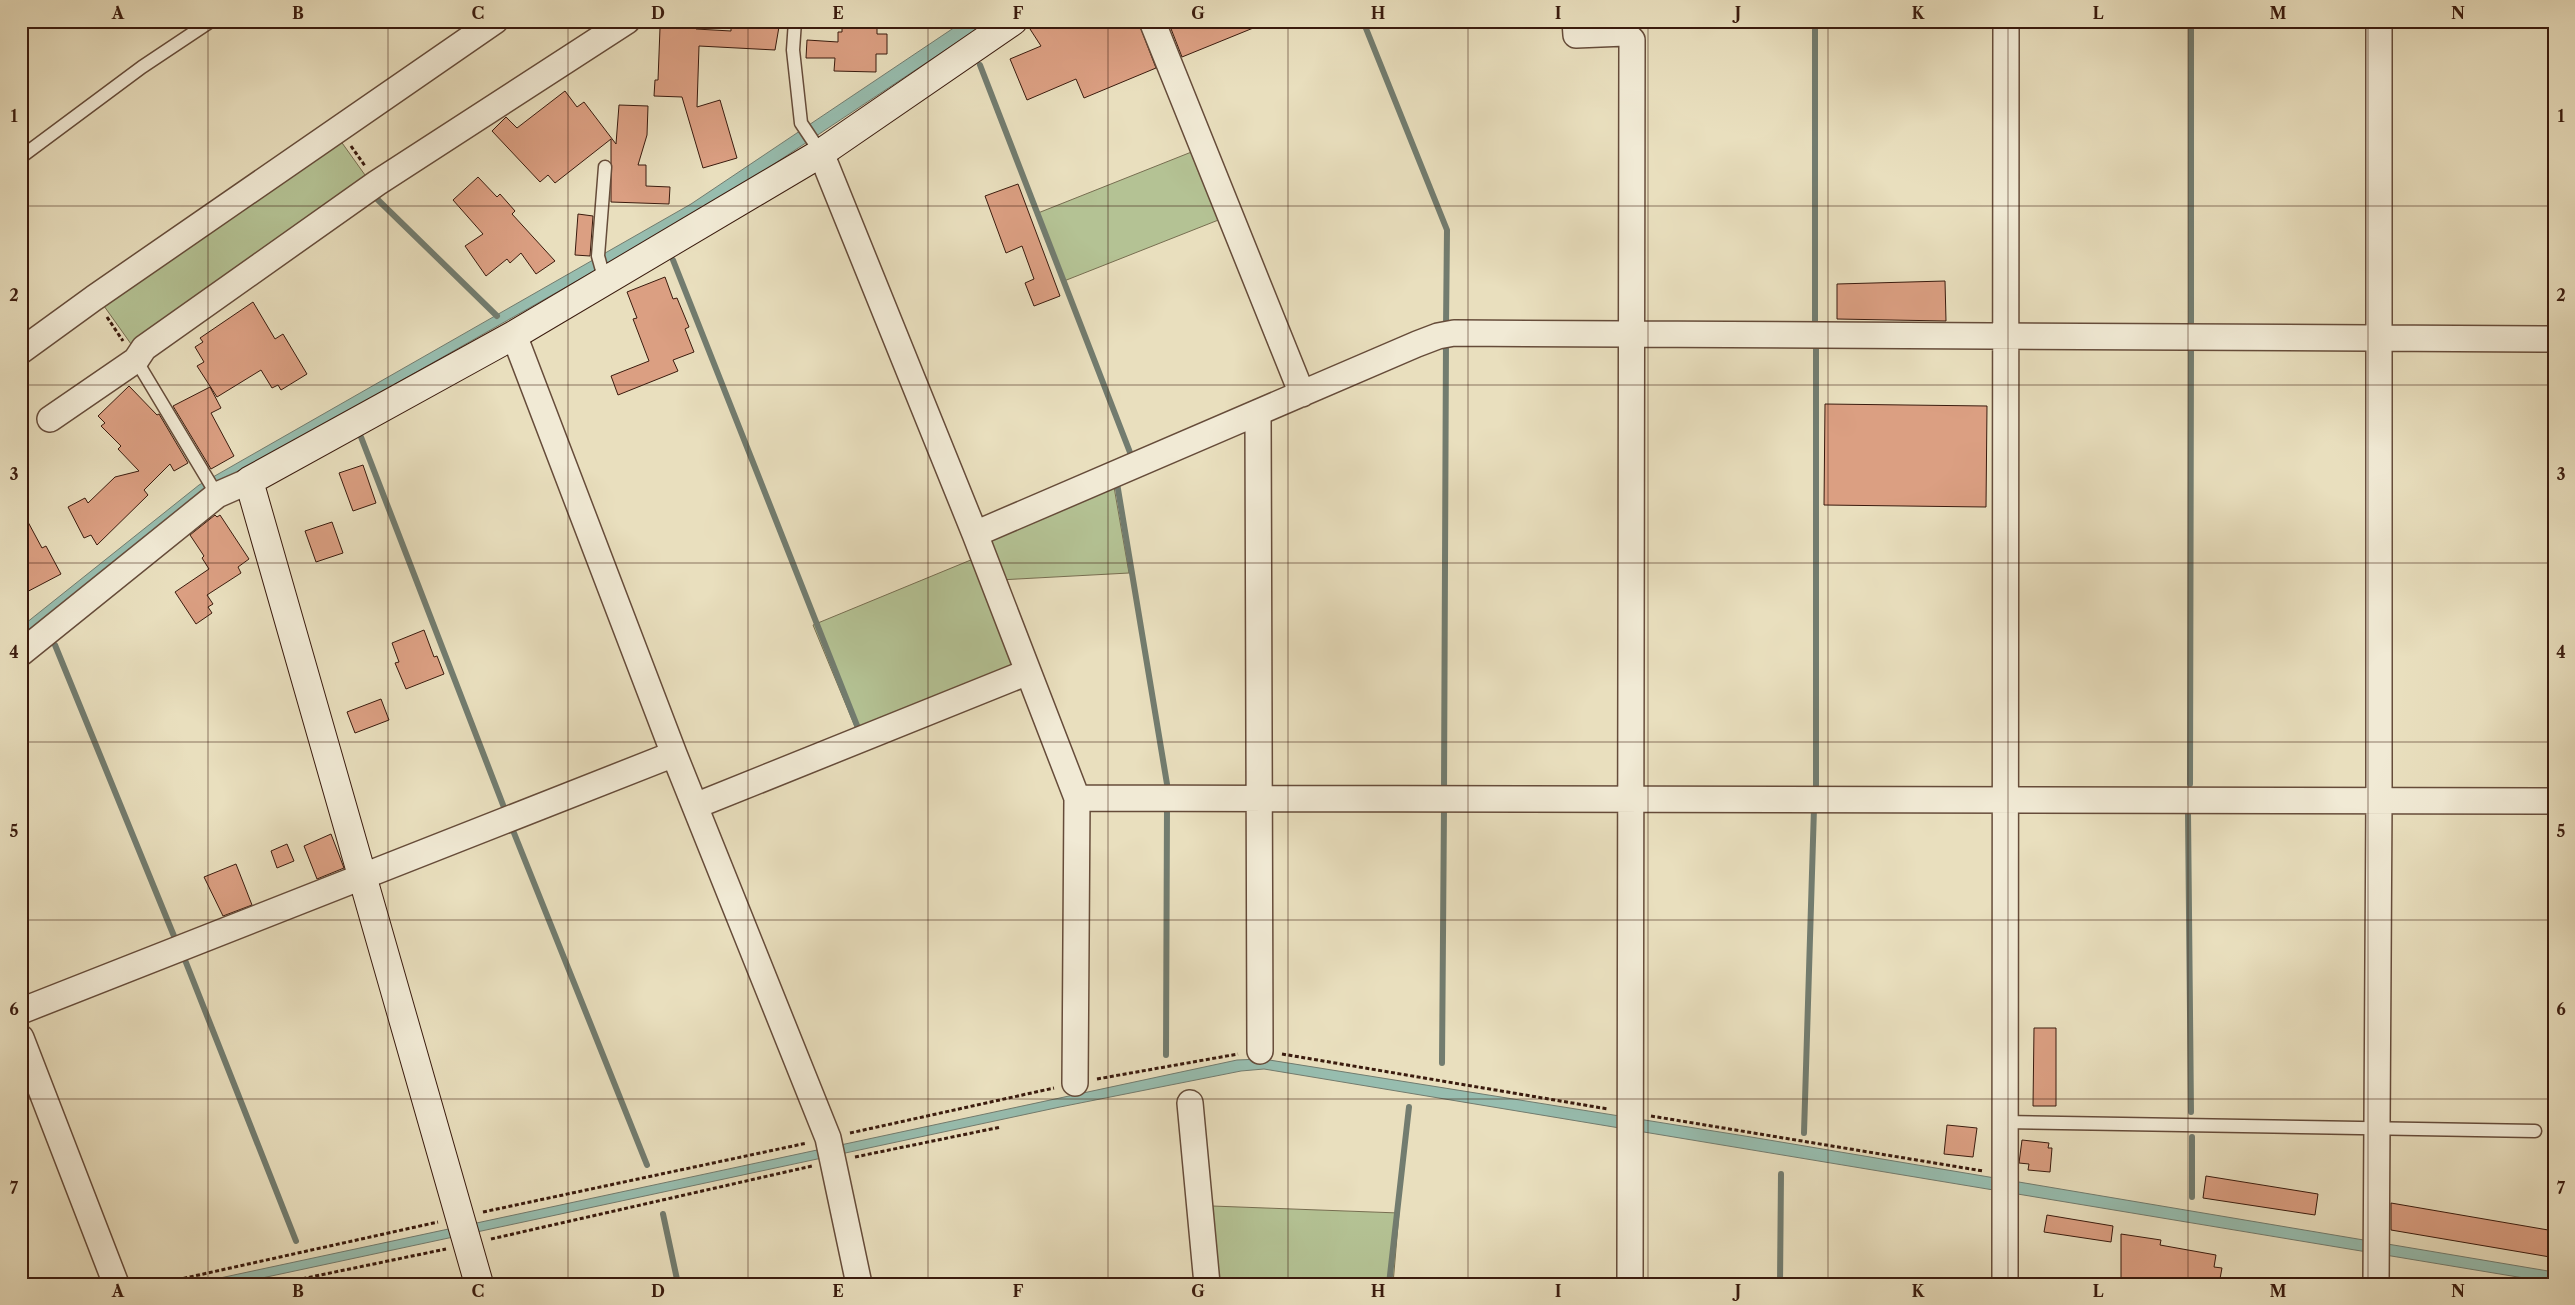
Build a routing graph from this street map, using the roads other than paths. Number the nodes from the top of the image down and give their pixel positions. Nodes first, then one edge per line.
1 (211, 21) edge
2 (495, 21) edge
3 (627, 21) edge
4 (795, 21) edge
5 (1013, 21) edge
6 (1152, 21) edge
7 (1575, 21) edge
8 (2006, 21) edge
9 (2379, 21) edge
10 (821, 153) junction
11 (21, 157) edge
12 (605, 167) dead end
13 (602, 270) junction
14 (514, 335) junction
15 (1633, 335) junction
16 (2005, 337) junction
17 (2554, 339) edge
18 (2379, 340) junction
19 (21, 351) edge
20 (136, 360) junction
21 (1302, 394) junction
22 (1258, 413) junction
23 (50, 419) dead end
24 (249, 481) junction
25 (212, 487) junction
26 (975, 534) junction
27 (21, 653) edge
28 (1028, 672) junction
29 (674, 754) junction
30 (1077, 798) junction
31 (1258, 798) junction
32 (1632, 800) junction
33 (2006, 801) junction
34 (2379, 801) junction
35 (2554, 801) edge
36 (695, 806) junction
37 (364, 875) junction
38 (21, 1011) edge
39 (21, 1038) edge
40 (1260, 1051) road end
41 (1075, 1084) road end
42 (1190, 1102) dead end
43 (2004, 1122) junction
44 (2376, 1128) junction
45 (2535, 1131) dead end
46 (2376, 1273) edge
47 (116, 1284) edge
48 (479, 1284) edge
49 (859, 1284) edge
50 (1208, 1284) edge
51 (1630, 1284) edge
52 (2005, 1284) edge

1 - 11 lane
2 - 19 street
3 - 20 street
4 - 10 lane
5 - 10 street
6 - 21 street
7 - 15 street
8 - 16 street
9 - 18 street
10 - 13 street
10 - 26 street
12 - 13 lane
13 - 14 street
14 - 24 street
14 - 29 street
15 - 16 street
15 - 21 street
15 - 32 street
16 - 18 street
16 - 33 street
17 - 18 street
18 - 34 street
20 - 23 street
20 - 25 lane
21 - 22 street
22 - 26 street
22 - 31 street
24 - 25 street
24 - 37 street
25 - 27 street
26 - 28 street
28 - 30 street
28 - 36 street
29 - 36 street
29 - 37 street
30 - 31 street
30 - 41 street
31 - 32 street
31 - 40 street
32 - 33 street
32 - 51 street
33 - 34 street
33 - 43 street
34 - 35 street
34 - 44 street
36 - 49 street
37 - 38 street
37 - 48 street
39 - 47 street
42 - 50 street
43 - 44 lane
43 - 52 street
44 - 45 lane
44 - 46 street

